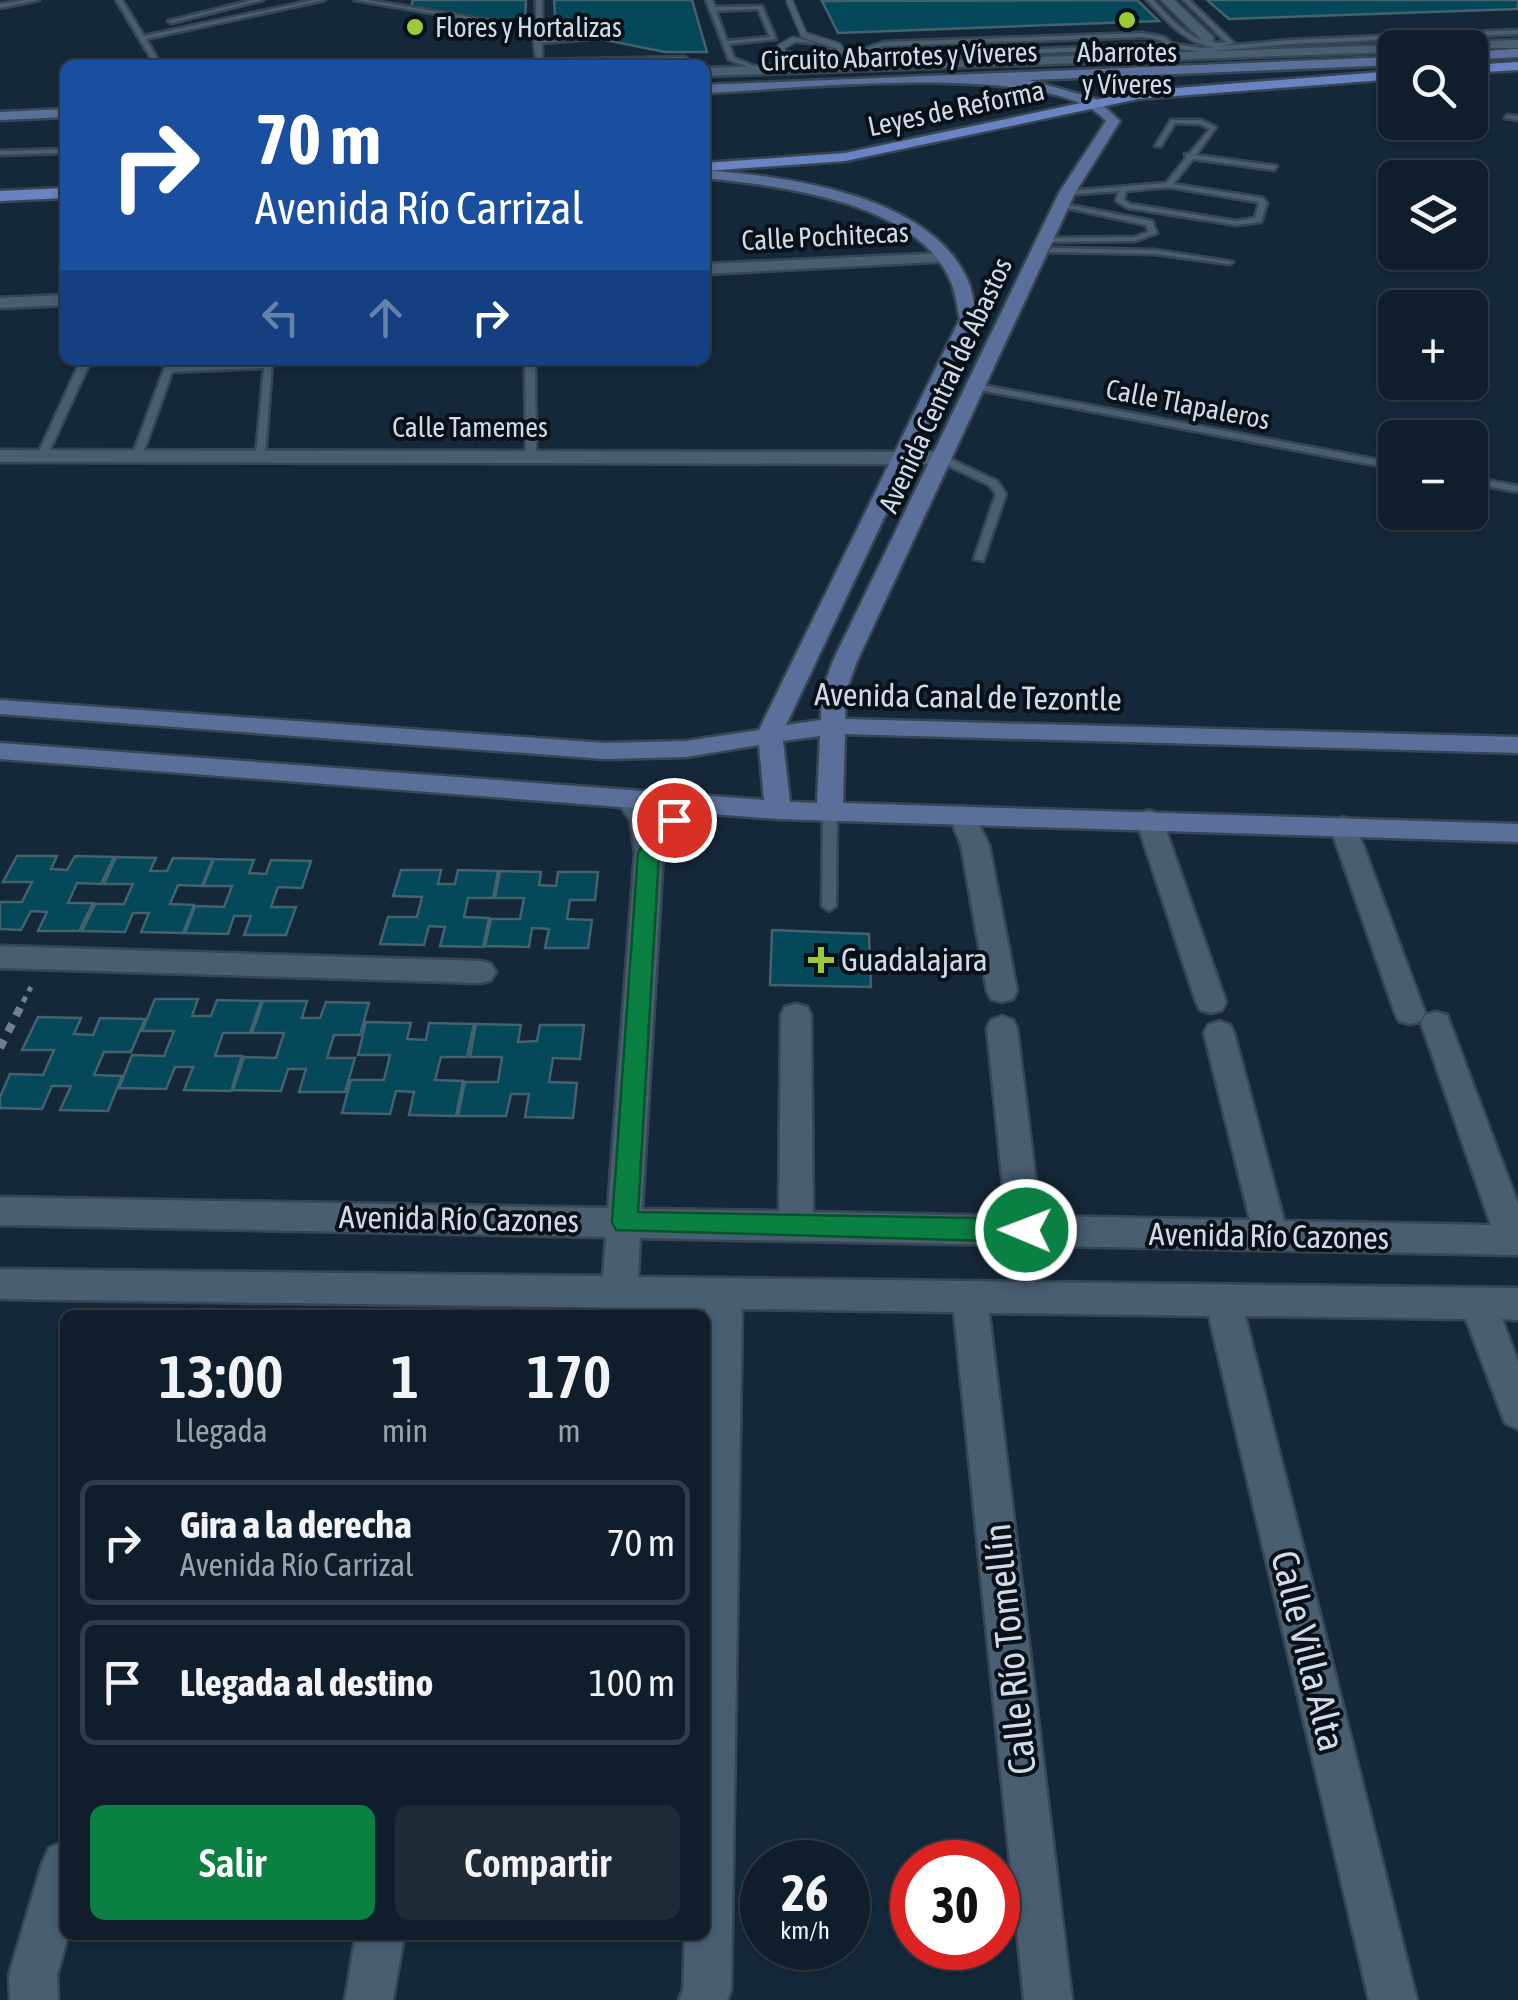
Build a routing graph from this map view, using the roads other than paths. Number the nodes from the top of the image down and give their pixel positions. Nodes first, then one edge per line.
1 (36, 0) edge
2 (119, 0) edge
3 (260, 0) edge
4 (322, 0) edge
5 (356, 0) edge
6 (540, 0) edge
7 (726, 0) edge
8 (790, 0) edge
9 (1150, 0) edge
10 (1168, 0) edge
11 (1186, 0) edge
12 (711, 5) edge
13 (0, 6) edge
14 (171, 22) dead end
15 (538, 30) junction
16 (1518, 32) edge
17 (143, 38) junction
18 (587, 39) dead end
19 (1209, 40) dead end
20 (537, 41) junction
21 (724, 43) junction
22 (1518, 44) edge
23 (1488, 45) edge
24 (1171, 46) junction
25 (1378, 48) edge
26 (644, 50) dead end
27 (537, 53) junction
28 (1518, 53) edge
29 (1488, 55) edge
30 (155, 60) edge
31 (538, 60) edge
32 (869, 62) junction
33 (1378, 62) edge
34 (1518, 66) edge
35 (847, 67) junction
36 (1488, 68) edge
37 (760, 70) junction
38 (710, 72) edge
39 (1378, 76) edge
40 (990, 78) junction
41 (710, 89) edge
42 (1090, 103) junction
43 (60, 113) edge
44 (0, 116) edge
45 (1507, 116) dead end
46 (1518, 118) edge
47 (1158, 144) dead end
48 (60, 151) edge
49 (0, 153) edge
50 (1188, 156) junction
51 (1274, 168) dead end
52 (710, 170) edge
53 (710, 171) edge
54 (1168, 184) junction
55 (1122, 190) junction
56 (60, 193) edge
57 (0, 196) edge
58 (1065, 198) junction
59 (1042, 245) junction
60 (947, 258) junction
61 (1229, 262) dead end
62 (710, 269) edge
63 (60, 300) edge
64 (0, 302) edge
65 (84, 365) edge
66 (530, 365) edge
67 (972, 386) junction
68 (531, 454) junction
69 (261, 455) junction
70 (0, 456) edge
71 (42, 456) junction
72 (137, 456) junction
73 (903, 456) junction
74 (940, 458) junction
75 (1378, 463) edge
76 (1488, 483) edge
77 (1518, 489) edge
78 (979, 559) dead end
79 (0, 707) edge
80 (832, 726) junction
81 (770, 733) junction
82 (1518, 744) edge
83 (0, 751) edge
84 (630, 801) junction
85 (704, 806) junction
86 (778, 810) junction
87 (830, 812) junction
88 (962, 815) junction
89 (1149, 819) junction
90 (1343, 826) junction
91 (1518, 833) edge
92 (649, 852) junction
93 (829, 906) dead end
94 (0, 957) edge
95 (481, 972) dead end
96 (1002, 992) dead end
97 (796, 1015) dead end
98 (1002, 1028) dead end
99 (0, 1211) edge
100 (625, 1222) junction
101 (796, 1227) junction
102 (1026, 1230) junction
103 (1270, 1236) junction
104 (1516, 1240) edge
105 (0, 1284) edge
106 (618, 1293) junction
107 (724, 1295) junction
108 (970, 1299) junction
109 (225, 1302) edge
110 (482, 1303) edge
111 (1224, 1303) junction
112 (1478, 1304) junction
113 (1518, 1304) edge
114 (1518, 1411) edge
115 (710, 1867) edge
116 (60, 1882) edge
117 (379, 1940) edge
118 (708, 1940) edge
119 (34, 2000) edge
120 (369, 2000) edge
121 (703, 2000) edge
122 (1048, 2000) edge
123 (1394, 2000) edge

1 - 13 lane
2 - 17 lane
3 - 14 lane
4 - 17 lane
5 - 15 lane
6 - 15 lane
7 - 12 lane
8 - 35 lane, bridge
9 - 11 lane
10 - 19 street
12 - 21 lane
12 - 21 lane
15 - 20 lane
16 - 24 lane
17 - 30 lane
18 - 20 lane
20 - 27 lane
21 - 37 lane
22 - 23 street
24 - 32 lane
24 - 32 lane
25 - 32 street
26 - 27 lane
27 - 31 lane
28 - 29 main road
32 - 35 street
33 - 40 main road, Circuito Abarrotes y Víveres
34 - 36 main road
35 - 37 street
37 - 38 street
39 - 42 main road, Leyes de Reforma
40 - 41 main road, Circuito Abarrotes y Víveres
40 - 42 main road
42 - 52 main road, Leyes de Reforma
42 - 58 main road, Avenida Central de Abastos
43 - 44 main road
45 - 46 lane
47 - 50 lane
48 - 49 lane
50 - 51 lane
50 - 54 lane
53 - 60 main road, Avenida Central de Abastos
54 - 55 lane
54 - 55 lane
55 - 58 lane
56 - 57 main road
58 - 59 main road, Avenida Central de Abastos
58 - 59 lane
59 - 61 lane
59 - 67 main road, Avenida Central de Abastos
60 - 62 street, Calle Pochitecas
60 - 73 main road, Avenida Central de Abastos
63 - 64 street
65 - 71 lane
66 - 68 lane
67 - 74 main road, Avenida Central de Abastos
67 - 75 lane, Calle Tlapaleros
68 - 69 street, Calle Tamemes
68 - 73 street, Calle Tamemes
69 - 72 street, Calle Tamemes
69 - 72 lane
70 - 71 street, Calle Tamemes
71 - 72 street, Calle Tamemes
73 - 74 street, Calle Tamemes
73 - 81 main road, Avenida Central de Abastos
74 - 78 lane
74 - 80 main road, Avenida Central de Abastos
76 - 77 lane
79 - 81 main road, Avenida Canal de Tezontle
80 - 81 main road, Avenida Canal de Tezontle
80 - 82 main road, Avenida Canal de Tezontle
80 - 87 main road, Avenida Central de Abastos
81 - 86 main road
83 - 84 main road
84 - 85 main road
84 - 92 street
85 - 86 main road
85 - 92 street
86 - 87 main road
87 - 88 main road
87 - 93 lane
88 - 89 main road
88 - 96 street
89 - 90 main road
89 - 103 street
90 - 91 main road
90 - 104 street
92 - 100 street
94 - 95 street
97 - 101 street
98 - 102 street
99 - 100 street, Avenida Río Cazones
100 - 101 street, Avenida Río Cazones
100 - 106 street
101 - 102 street, Avenida Río Cazones
102 - 103 street, Avenida Río Cazones
103 - 104 street, Avenida Río Cazones
105 - 109 street, Avenida Río Cazones
106 - 107 street, Avenida Río Cazones
106 - 110 street, Avenida Río Cazones
107 - 108 street, Avenida Río Cazones
107 - 115 street
108 - 111 street, Avenida Río Cazones
108 - 122 street, Calle Río Tomellín
109 - 110 street, Avenida Río Cazones
111 - 112 street, Avenida Río Cazones
111 - 123 street, Calle Villa Alta
112 - 113 street, Avenida Río Cazones
112 - 114 street
116 - 119 street
117 - 120 street
118 - 121 street

